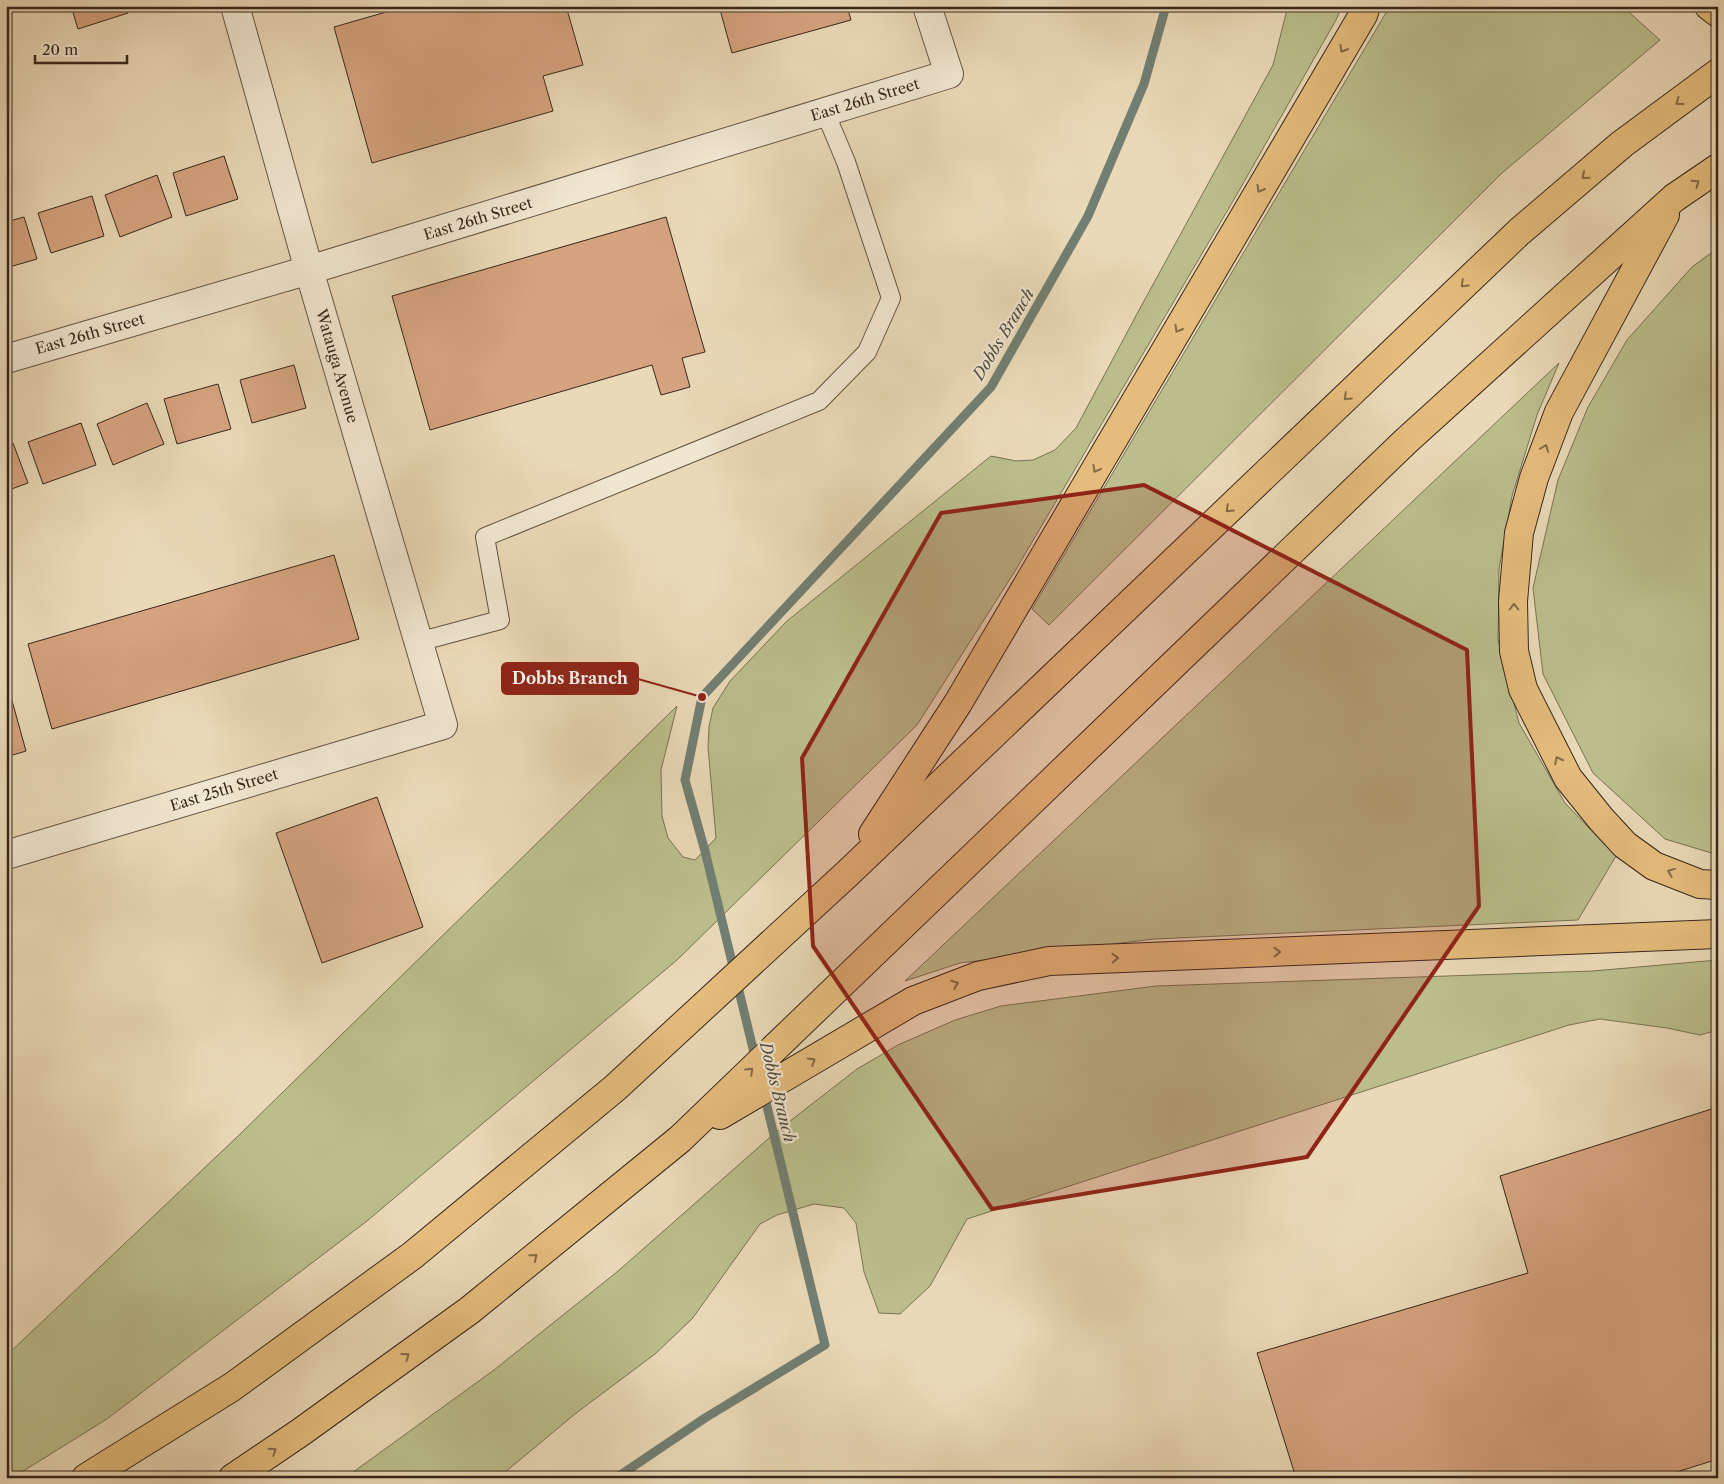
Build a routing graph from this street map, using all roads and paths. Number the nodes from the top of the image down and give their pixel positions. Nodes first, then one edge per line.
1 (234, 6) edge
2 (927, 6) edge
3 (1366, 6) edge
4 (1709, 6) edge
5 (1718, 13) edge
6 (1718, 73) edge
7 (825, 112) junction
8 (1718, 168) edge
9 (1674, 198) junction
10 (309, 270) junction
11 (6, 358) edge
12 (418, 642) junction
13 (443, 725) joint
14 (6, 855) edge
15 (848, 873) junction
16 (1718, 885) edge
17 (1718, 934) edge
18 (680, 1139) junction
19 (86, 1478) edge
20 (233, 1478) edge

1 - 10 street, Watauga Avenue
2 - 7 street, East 26th Street
3 -> 15 highway
4 - 5 highway
6 -> 15 highway
7 - 10 street, East 26th Street
7 - 12 lane
9 -> 8 highway
16 -> 9 highway
18 -> 9 highway
10 - 11 street, East 26th Street
10 - 12 street, Watauga Avenue
12 - 13 street, Watauga Avenue
13 - 14 street, East 25th Street
15 - 19 highway
18 -> 17 highway
20 -> 18 highway

